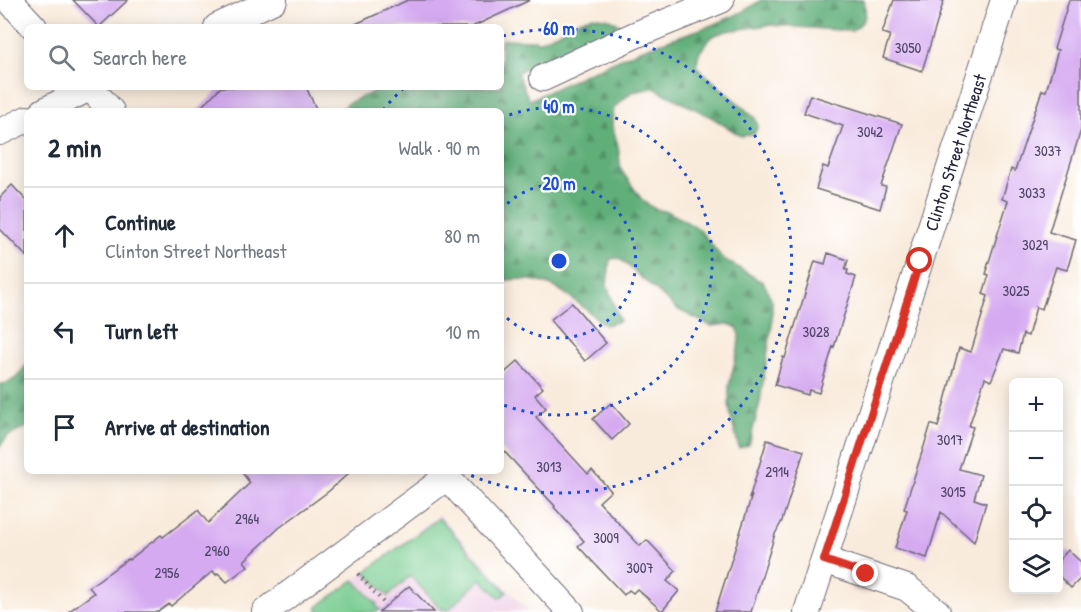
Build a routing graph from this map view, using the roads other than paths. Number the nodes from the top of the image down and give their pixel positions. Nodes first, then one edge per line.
1 (9, 0) edge
2 (274, 0) edge
3 (721, 0) edge
4 (1004, 0) edge
5 (31, 24) edge
6 (223, 24) edge
7 (543, 78) dead end
8 (84, 90) edge
9 (93, 90) edge
10 (50, 108) edge
11 (108, 108) edge
12 (24, 120) edge
13 (0, 132) edge
14 (444, 474) edge
15 (824, 560) junction
16 (265, 612) edge
17 (571, 612) edge
18 (807, 612) edge
19 (937, 612) edge

1 - 5 street
2 - 6 street
3 - 7 street
4 - 15 street, Clinton Street Northeast
8 - 10 street
9 - 11 street
12 - 13 street
14 - 16 street
14 - 17 street
15 - 18 street, Clinton Street Northeast
15 - 19 street

